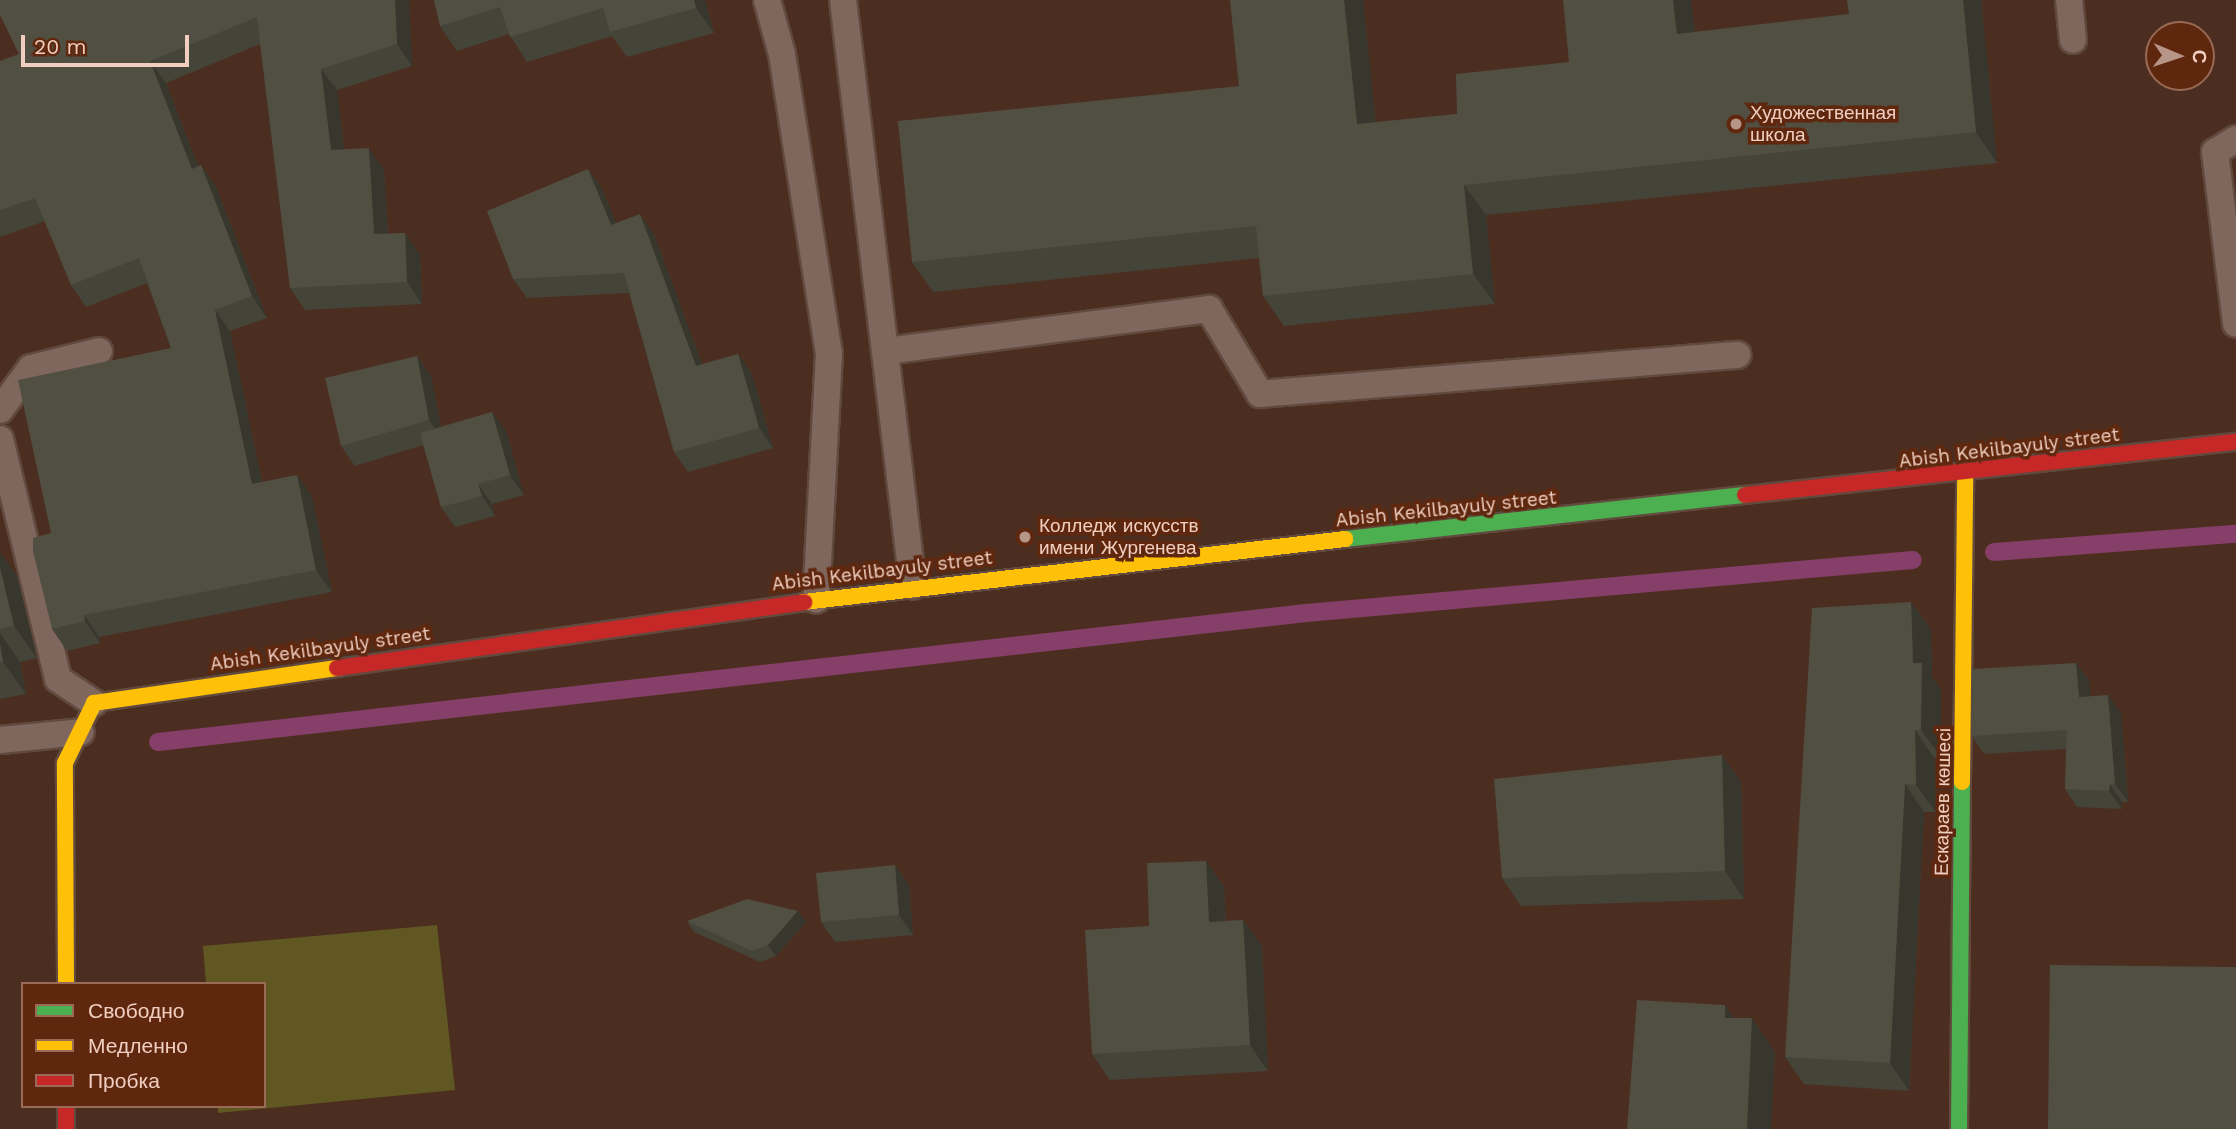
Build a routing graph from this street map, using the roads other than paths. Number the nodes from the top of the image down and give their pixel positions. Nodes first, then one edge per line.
1 (767, 0) edge
2 (843, 0) edge
3 (2069, 0) edge
4 (2073, 40) dead end
5 (2236, 139) edge
6 (2236, 324) edge
7 (99, 351) dead end
8 (886, 351) junction
9 (1737, 355) dead end
10 (0, 410) edge
11 (0, 439) edge
12 (2236, 442) edge
13 (1965, 475) junction
14 (913, 586) junction
15 (816, 600) junction
16 (94, 703) junction
17 (80, 732) junction
18 (0, 740) edge
19 (66, 982) edge
20 (66, 1108) edge
21 (66, 1129) edge
22 (1959, 1129) edge

1 - 15 lane
2 - 8 lane
3 - 4 lane
5 - 6 lane
7 - 10 lane
8 - 9 lane
8 - 14 lane
11 - 16 lane
12 - 13 street, Abish Kekilbayuly street
13 - 14 street, Abish Kekilbayuly street
13 - 22 street, Ескараев көшесі
14 - 15 street, Abish Kekilbayuly street
15 - 16 street, Abish Kekilbayuly street
16 - 17 street
17 - 18 lane
17 - 19 street
20 - 21 street

